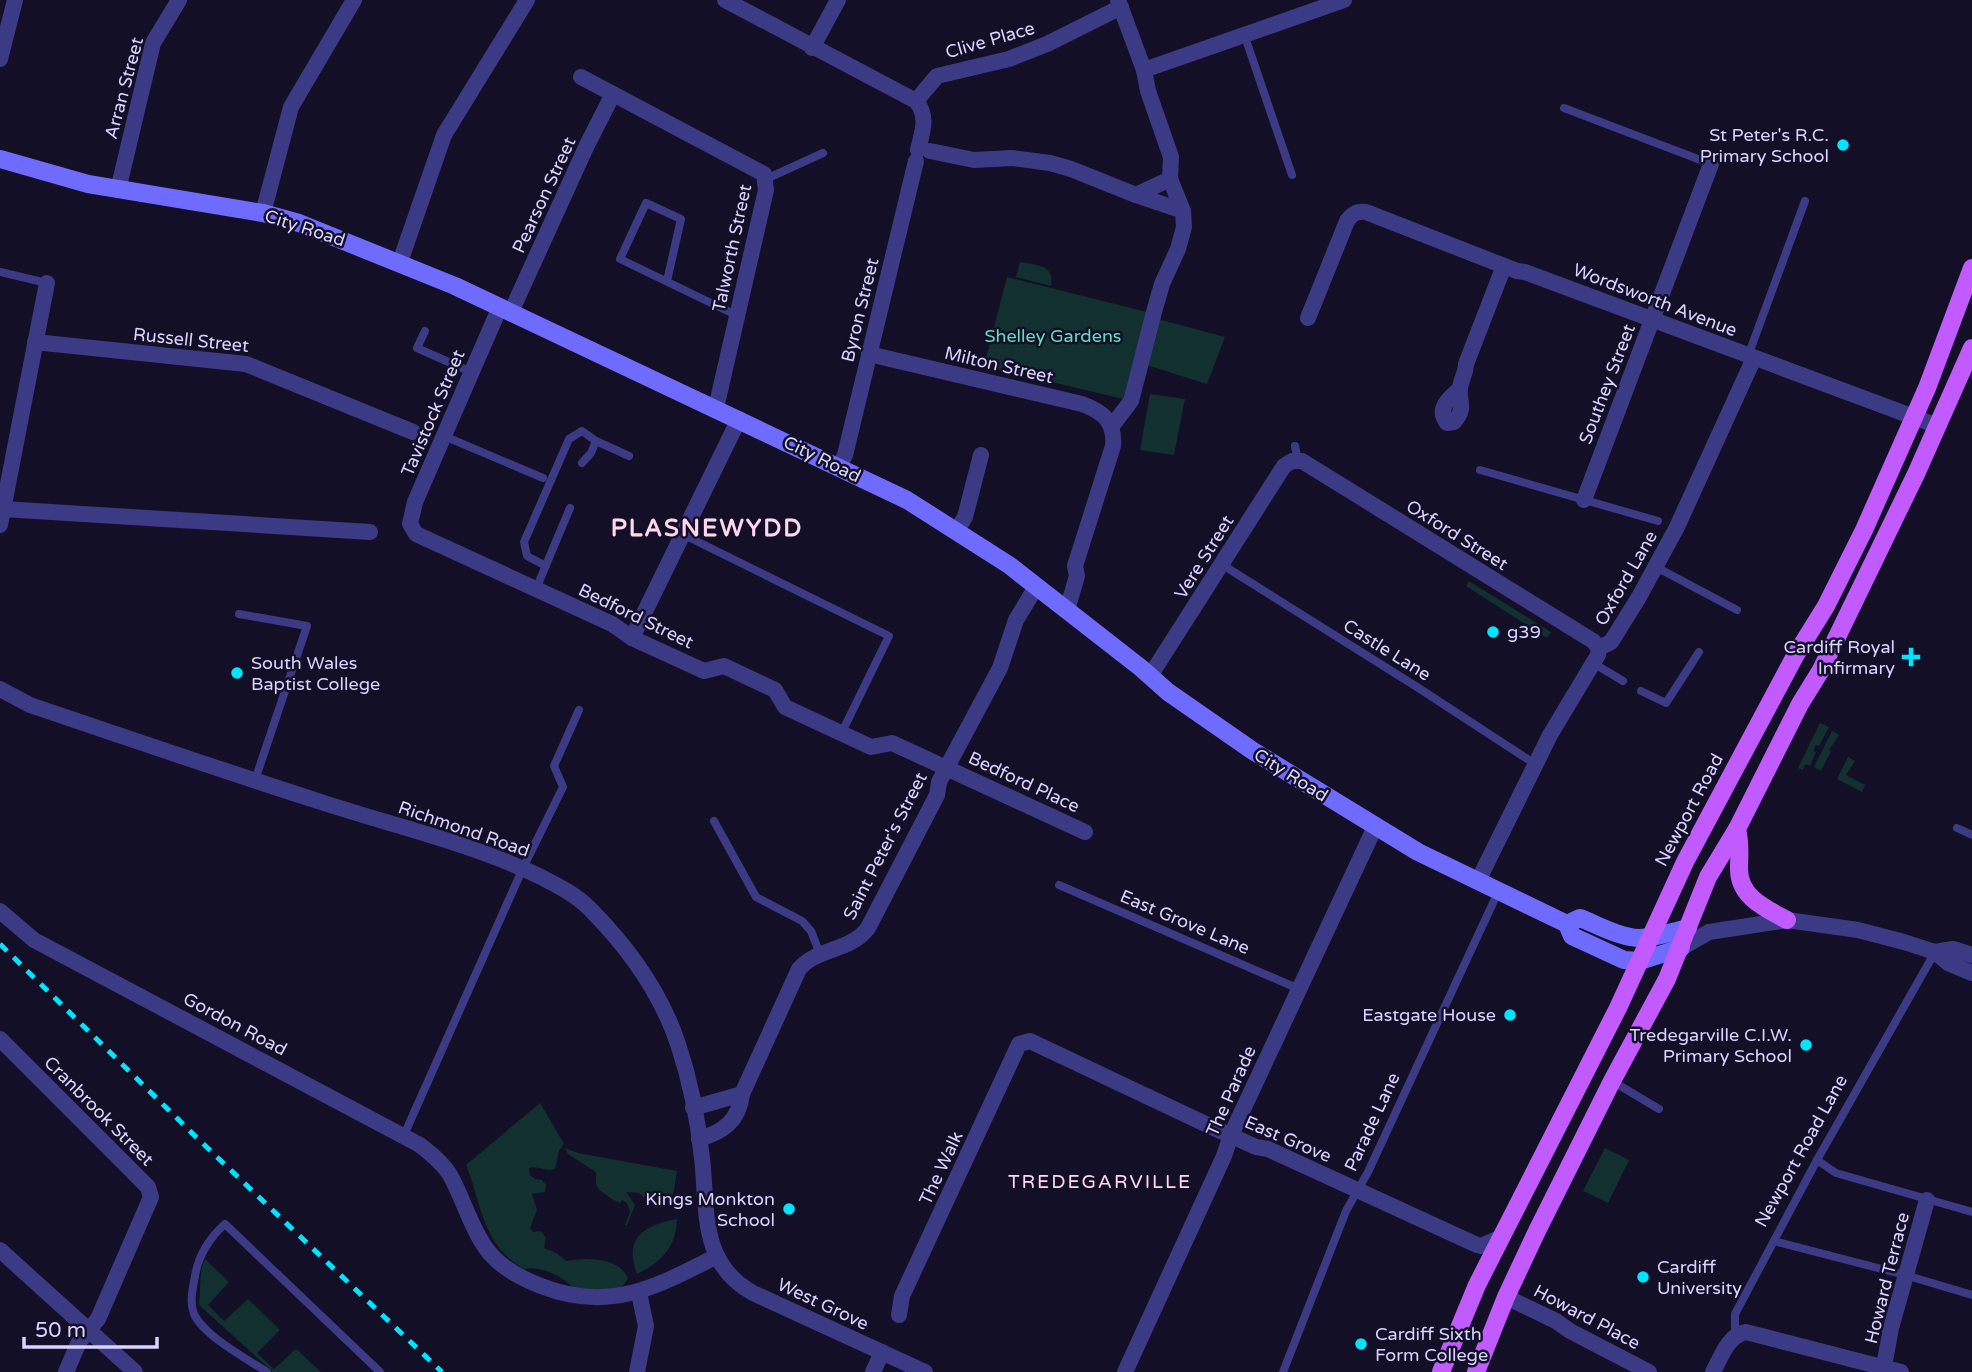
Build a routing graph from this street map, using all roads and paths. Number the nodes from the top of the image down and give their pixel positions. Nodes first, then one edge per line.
1 (15, 0) edge
2 (179, 0) edge
3 (354, 0) edge
4 (527, 0) edge
5 (725, 0) edge
6 (838, 0) edge
7 (1344, 0) edge
8 (1119, 4) edge
9 (1244, 34) junction
10 (812, 48) junction
11 (0, 59) edge
12 (1144, 70) junction
13 (581, 77) dead end
14 (613, 94) junction
15 (916, 101) junction
16 (1564, 108) dead end
17 (824, 153) dead end
18 (921, 154) junction
19 (0, 159) edge
20 (1711, 164) joint
21 (1292, 175) dead end
22 (766, 179) junction
23 (1170, 180) junction
24 (118, 190) junction
25 (1136, 195) junction
26 (1805, 201) dead end
27 (1183, 211) junction
28 (263, 213) junction
29 (400, 262) junction
30 (1504, 266) junction
31 (1972, 268) edge
32 (0, 272) edge
33 (667, 282) junction
34 (47, 283) joint
35 (505, 309) junction
36 (738, 316) junction
37 (1308, 318) dead end
38 (1652, 319) junction
39 (425, 331) dead end
40 (36, 342) junction
41 (1972, 348) edge
42 (869, 354) junction
43 (1751, 357) junction
44 (471, 372) junction
45 (1460, 389) dead end
46 (716, 408) junction
47 (1914, 417) junction
48 (739, 419) junction
49 (1112, 426) junction
50 (1938, 426) junction
51 (413, 432) dead end
52 (444, 436) junction
53 (597, 441) junction
54 (981, 455) dead end
55 (629, 456) dead end
56 (1295, 456) joint
57 (582, 463) dead end
58 (839, 467) junction
59 (1480, 470) dead end
60 (542, 478) dead end
61 (1584, 500) junction
62 (570, 508) dead end
63 (1, 517) edge
64 (1658, 521) dead end
65 (957, 530) junction
66 (370, 532) dead end
67 (416, 534) joint
68 (681, 534) junction
69 (1224, 562) junction
70 (546, 566) junction
71 (1656, 567) junction
72 (1037, 587) junction
73 (536, 589) junction
74 (1067, 610) junction
75 (1737, 610) dead end
76 (239, 614) dead end
77 (632, 638) junction
78 (1699, 652) dead end
79 (1596, 655) junction
80 (1150, 676) junction
81 (1623, 681) dead end
82 (1641, 691) dead end
83 (2, 697) edge
84 (579, 710) dead end
85 (841, 734) junction
86 (1535, 764) junction
87 (947, 768) junction
88 (255, 780) junction
89 (714, 821) dead end
90 (1375, 827) junction
91 (1957, 828) dead end
92 (1737, 829) junction
93 (1085, 832) dead end
94 (1972, 835) edge
95 (523, 868) junction
96 (1478, 881) junction
97 (1059, 885) dead end
98 (1499, 890) junction
99 (0, 911) edge
100 (1787, 920) junction
101 (1567, 923) junction
102 (1689, 928) junction
103 (1709, 932) junction
104 (1651, 937) junction
105 (1681, 948) junction
106 (1935, 952) junction
107 (820, 954) junction
108 (1972, 955) edge
109 (1640, 961) junction
110 (1972, 973) edge
111 (1299, 989) junction
112 (0, 1039) edge
113 (1025, 1041) joint
114 (1612, 1081) junction
115 (742, 1094) junction
116 (693, 1108) junction
117 (1659, 1109) dead end
118 (404, 1135) junction
119 (1231, 1135) junction
120 (699, 1139) junction
121 (1817, 1160) junction
122 (1357, 1190) junction
123 (1927, 1199) junction
124 (1972, 1212) edge
125 (1499, 1238) junction
126 (1774, 1241) junction
127 (0, 1250) edge
128 (717, 1256) junction
129 (1905, 1275) junction
130 (639, 1293) junction
131 (1972, 1295) edge
132 (1506, 1297) junction
133 (899, 1315) dead end
134 (88, 1330) junction
135 (1735, 1336) junction
136 (881, 1352) junction
137 (1884, 1367) junction
138 (66, 1372) edge
139 (135, 1372) edge
140 (267, 1372) edge
141 (380, 1372) edge
142 (638, 1372) edge
143 (873, 1372) edge
144 (925, 1372) edge
145 (1125, 1372) edge
146 (1283, 1372) edge
147 (1441, 1372) edge
148 (1476, 1372) edge
149 (1649, 1372) edge
150 (1713, 1372) edge
151 (1902, 1372) edge

1 - 11 street
2 - 24 street, Arran Street
3 - 28 street
4 - 29 street
5 - 10 street
6 - 10 street
7 - 9 street
8 - 12 street
8 - 15 street, Clive Place
9 - 12 street
9 - 21 lane
10 - 15 street
12 - 23 street
13 - 14 street, Talworth Street
14 - 22 street, Talworth Street
14 - 35 street, Pearson Street
15 - 18 street, Byron Street
16 - 20 lane
17 - 22 lane
18 - 25 street
18 - 42 street, Byron Street
19 - 24 main road, City Road
20 - 38 street, Southey Street
22 - 36 street, Talworth Street
23 - 25 street
23 - 27 street
24 - 28 main road, City Road
25 - 27 street
26 - 43 lane
27 - 49 street
28 - 29 main road, City Road
29 - 35 main road, City Road
30 - 37 street, Wordsworth Avenue
30 - 38 street, Wordsworth Avenue
30 - 45 street
31 - 47 main road, Newport Road
32 - 34 lane
33 - 33 lane
33 - 36 lane
34 - 40 street
35 - 44 street, Tavistock Street
35 - 46 main road, City Road
36 - 46 street, Talworth Street
38 - 43 street, Wordsworth Avenue
38 - 61 street, Southey Street
39 - 44 lane
40 - 51 street, Russell Street
40 - 63 street
41 - 50 main road
42 - 49 street, Milton Street
42 - 58 street, Byron Street
43 - 47 street, Wordsworth Avenue
43 - 71 street, Oxford Lane
44 - 52 street, Tavistock Street
46 - 48 main road, City Road
47 - 50 street, Wordsworth Avenue
47 - 104 main road, Newport Road
48 - 58 main road, City Road
48 - 68 street
49 - 74 street
50 - 92 main road
52 - 60 lane
52 - 67 street, Tavistock Street
53 - 55 lane
53 - 57 lane
53 - 70 lane
54 - 65 street
56 - 69 street, Vere Street
56 - 79 street, Oxford Street
58 - 65 main road, City Road
59 - 61 lane
61 - 64 lane
62 - 70 lane
63 - 66 street
65 - 72 main road, City Road
67 - 73 street, Bedford Street
68 - 77 street
68 - 85 lane
69 - 80 street, Vere Street
69 - 86 lane, Castle Lane
70 - 73 lane
71 - 75 lane
71 - 79 street, Oxford Lane
72 - 74 main road, City Road
72 - 87 street, Saint Peter's Street
73 - 77 street, Bedford Street
74 - 80 main road, City Road
76 - 88 lane
77 - 85 street, Bedford Street
78 - 82 lane
79 - 81 lane
79 - 86 street, Oxford Lane
80 - 90 main road, City Road
83 - 88 street, Richmond Road
84 - 95 lane
85 - 87 street, Bedford Street
86 - 96 street, Oxford Lane
87 - 93 street, Bedford Place
87 - 107 street, Saint Peter's Street
88 - 95 street, Richmond Road
89 - 107 lane
90 - 96 main road, City Road
90 - 111 street, The Parade
91 - 94 lane
92 - 100 main road
92 - 102 main road
95 - 116 street, Richmond Road
95 - 118 lane
96 - 98 main road, City Road
97 - 111 lane, East Grove Lane
98 - 101 main road, City Road
98 - 122 lane, Parade Lane
99 - 118 street, Gordon Road
100 - 103 street
100 - 106 street
101 - 104 main road, City Road
101 - 109 main road, City Road
102 - 103 street
102 - 104 main road
102 - 105 main road
103 - 105 street
104 - 109 main road, Newport Road
105 - 109 main road
105 - 114 main road
106 - 108 street
106 - 110 street
106 - 121 lane, Newport Road Lane
107 - 115 street, Saint Peter's Street
109 - 125 main road, Newport Road
111 - 119 street, The Parade
112 - 134 street, Cranbrook Street
113 - 119 street, East Grove
113 - 133 street, The Walk
114 - 117 lane
114 - 132 main road
115 - 116 street
115 - 120 street, Saint Peter's Street
116 - 120 street, Richmond Road
118 - 130 street, Gordon Road
119 - 122 street, East Grove
119 - 145 street, The Parade
120 - 128 street, Richmond Road
121 - 123 lane
121 - 126 lane, Newport Road Lane
122 - 125 street, East Grove
122 - 146 lane, Parade Lane
123 - 124 lane
123 - 129 street, Howard Terrace
125 - 147 main road, Newport Road
126 - 129 lane
126 - 135 lane, Newport Road Lane
127 - 134 street
128 - 130 street, Gordon Road
128 - 136 street, West Grove
129 - 131 lane
129 - 137 street, Howard Terrace
130 - 142 street
132 - 148 main road
132 - 149 street, Howard Place
134 - 138 street
134 - 139 street
135 - 137 street
135 - 150 street, Newport Road Lane
136 - 143 street
136 - 144 street, West Grove
137 - 151 street
140 - 141 lane

